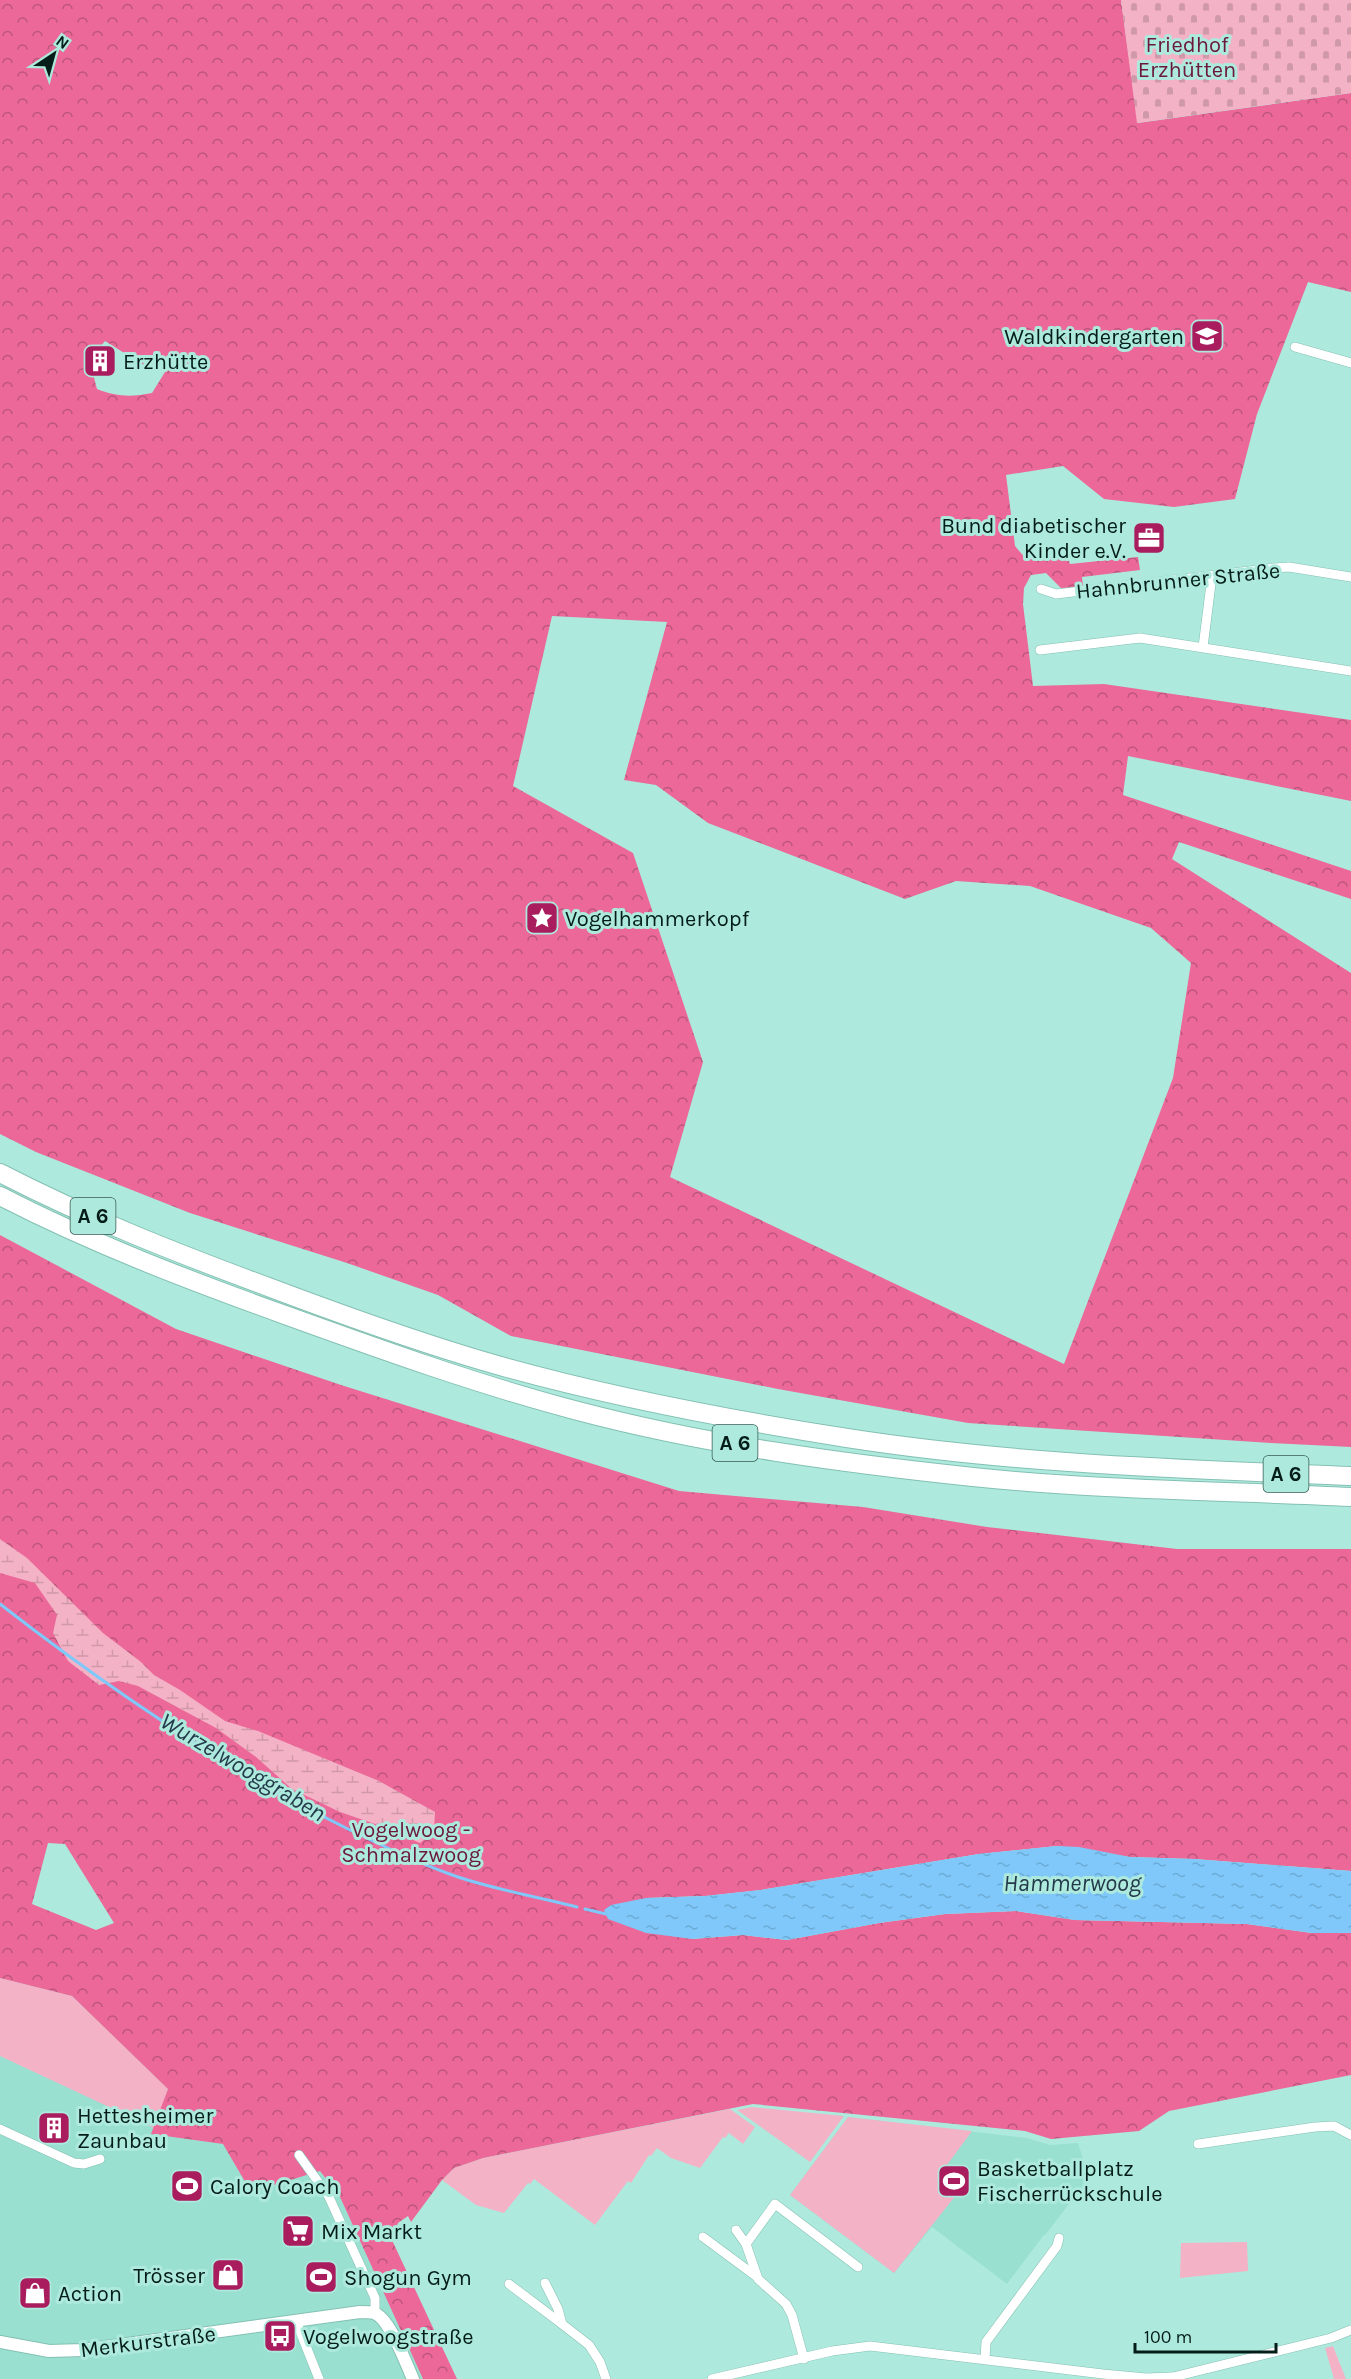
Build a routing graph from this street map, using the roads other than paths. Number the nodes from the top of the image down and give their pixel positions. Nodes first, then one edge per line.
1 (1295, 346) dead end
2 (1351, 363) edge
3 (1212, 576) junction
4 (1351, 578) edge
5 (1041, 589) dead end
6 (1203, 647) junction
7 (1040, 650) dead end
8 (1351, 671) edge
9 (0, 1173) edge
10 (0, 1196) edge
11 (1351, 1476) edge
12 (1351, 1497) edge
13 (0, 2128) edge
14 (1351, 2135) edge
15 (1198, 2144) dead end
16 (298, 2155) dead end
17 (100, 2159) dead end
18 (736, 2230) dead end
19 (703, 2237) dead end
20 (1059, 2238) dead end
21 (746, 2244) junction
22 (858, 2267) dead end
23 (759, 2279) junction
24 (545, 2283) dead end
25 (509, 2284) dead end
26 (375, 2313) junction
27 (296, 2321) junction
28 (562, 2324) junction
29 (1351, 2330) edge
30 (0, 2342) edge
31 (804, 2359) junction
32 (985, 2359) junction
33 (319, 2379) edge
34 (413, 2379) edge
35 (606, 2379) edge
36 (712, 2379) edge

1 - 2 street
3 - 4 street, Hahnbrunner Straße
3 - 5 street, Hahnbrunner Straße
3 - 6 street
6 - 7 street
6 - 8 street
9 - 11 highway, A 6
10 - 12 highway, A 6
13 - 17 street
14 - 15 street
16 - 26 street
18 - 21 street
19 - 23 street
20 - 32 street
21 - 22 street
21 - 23 street
23 - 31 street
24 - 28 street
25 - 28 street
26 - 27 street, Merkurstraße
26 - 34 street
27 - 30 street, Merkurstraße
27 - 33 street
28 - 35 street
29 - 32 street
31 - 32 street
31 - 36 street

